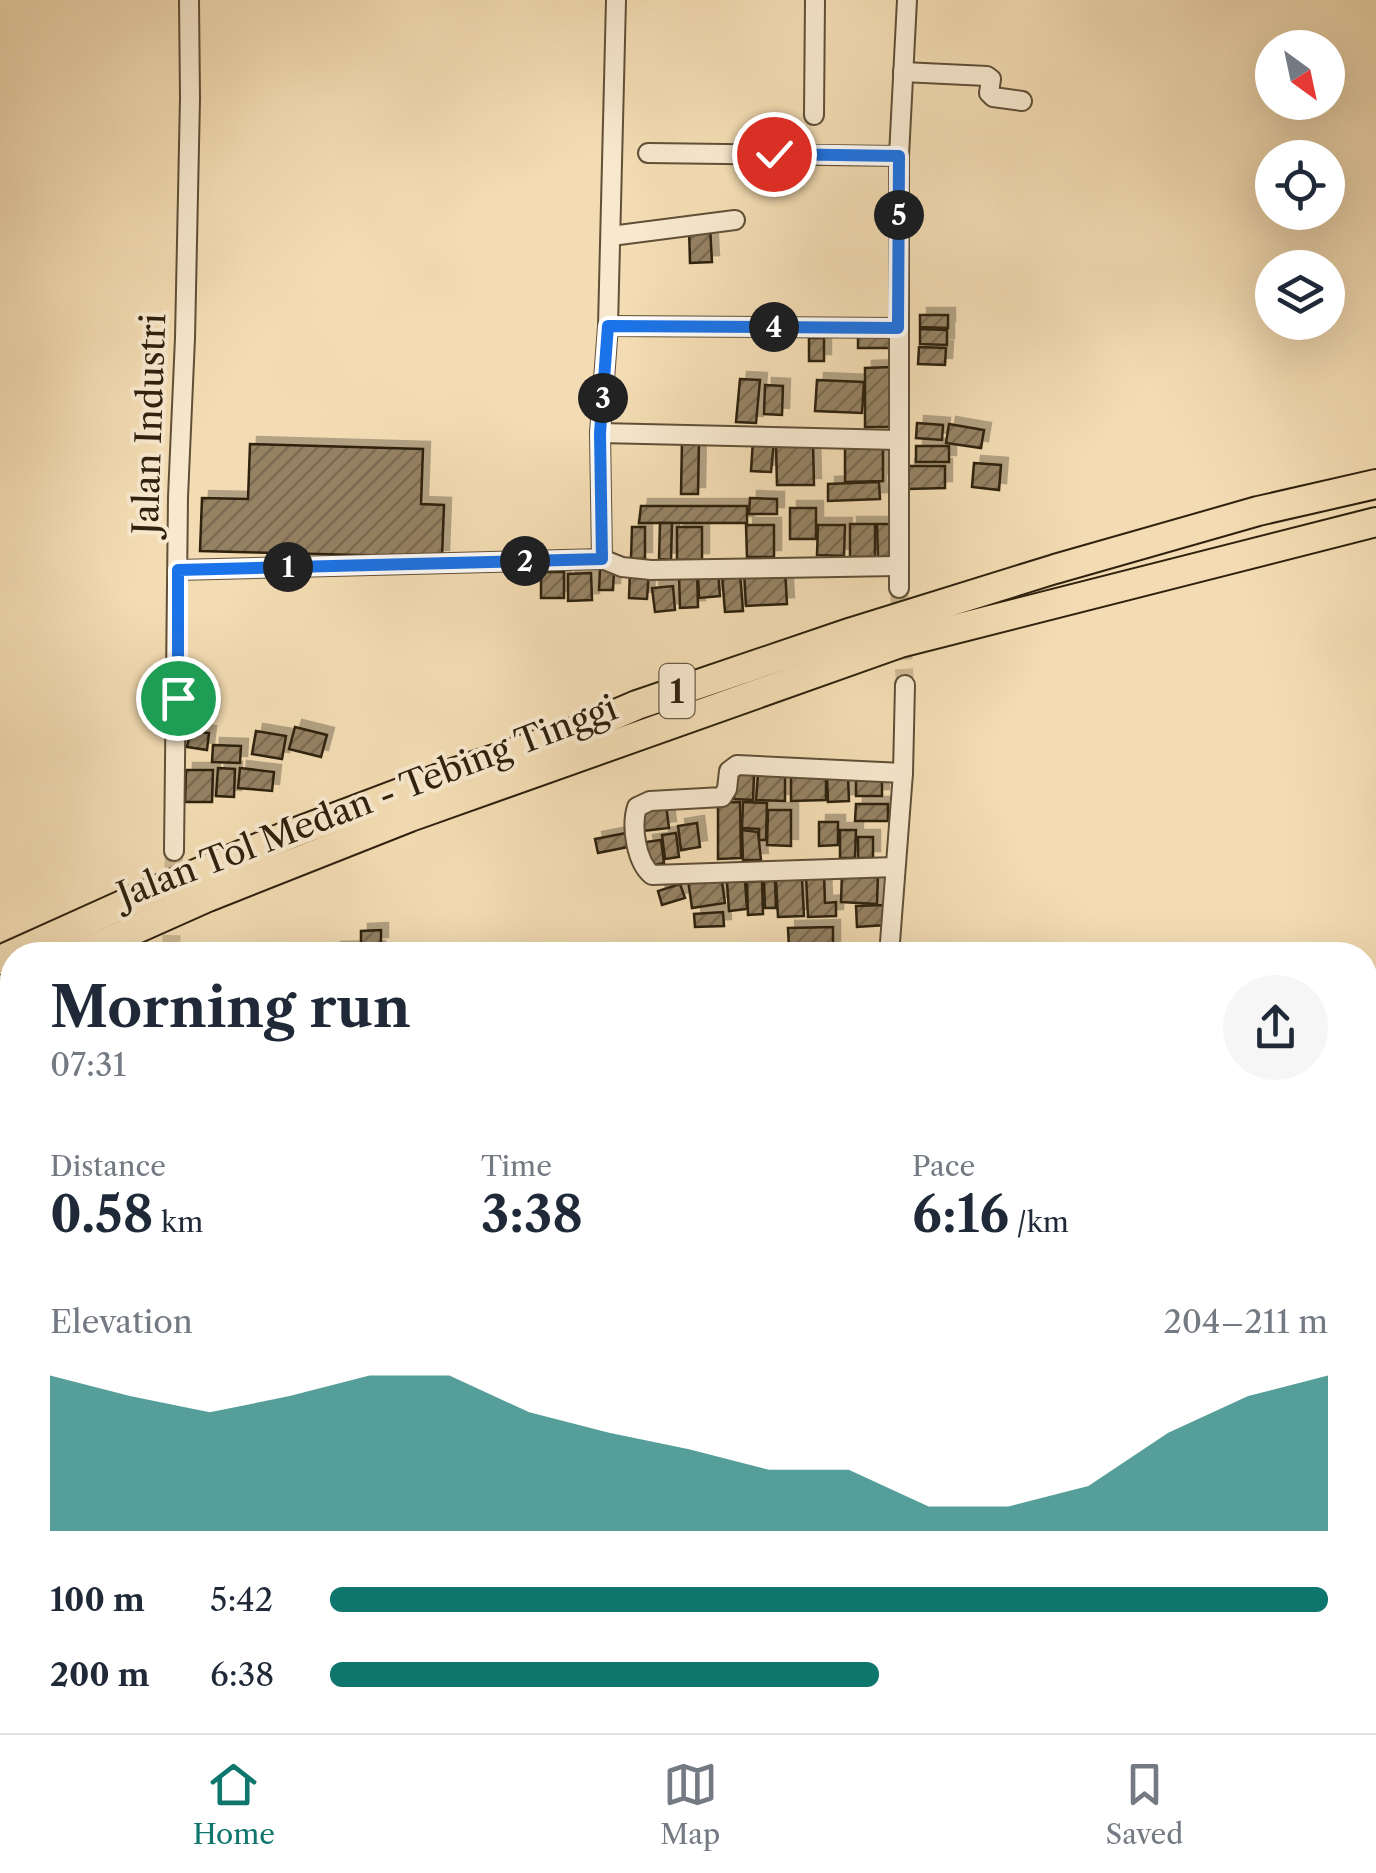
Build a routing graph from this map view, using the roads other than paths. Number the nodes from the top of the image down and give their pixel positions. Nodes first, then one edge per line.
1 (189, 0) edge
2 (616, 0) edge
3 (814, 0) edge
4 (906, 0) edge
5 (903, 72) junction
6 (1022, 101) dead end
7 (814, 115) dead end
8 (648, 153) dead end
9 (899, 156) junction
10 (735, 220) dead end
11 (611, 236) junction
12 (608, 326) junction
13 (898, 328) junction
14 (600, 433) junction
15 (898, 440) junction
16 (1376, 484) edge
17 (1376, 522) edge
18 (602, 559) junction
19 (898, 566) junction
20 (178, 570) junction
21 (899, 588) tunnel mouth
22 (905, 685) tunnel mouth
23 (903, 773) junction
24 (174, 851) tunnel mouth
25 (895, 867) junction
26 (40, 942) edge
27 (107, 942) edge
28 (890, 942) edge

1 - 20 street, Jalan Industri
2 - 11 street
3 - 7 street
4 - 5 street
5 - 6 street
5 - 9 street
8 - 9 street
9 - 13 street
10 - 11 street
11 - 12 street
12 - 13 street
12 - 14 street
13 - 15 street
14 - 15 street
14 - 18 street
15 - 19 street
16 - 26 highway, 1
17 - 27 highway, Jalan Tol Medan - Tebing Tinggi / 1
18 - 19 street
18 - 20 street
19 - 21 street
20 - 24 street, Jalan Industri
22 - 23 street
23 - 25 street
23 - 25 street
25 - 28 street

